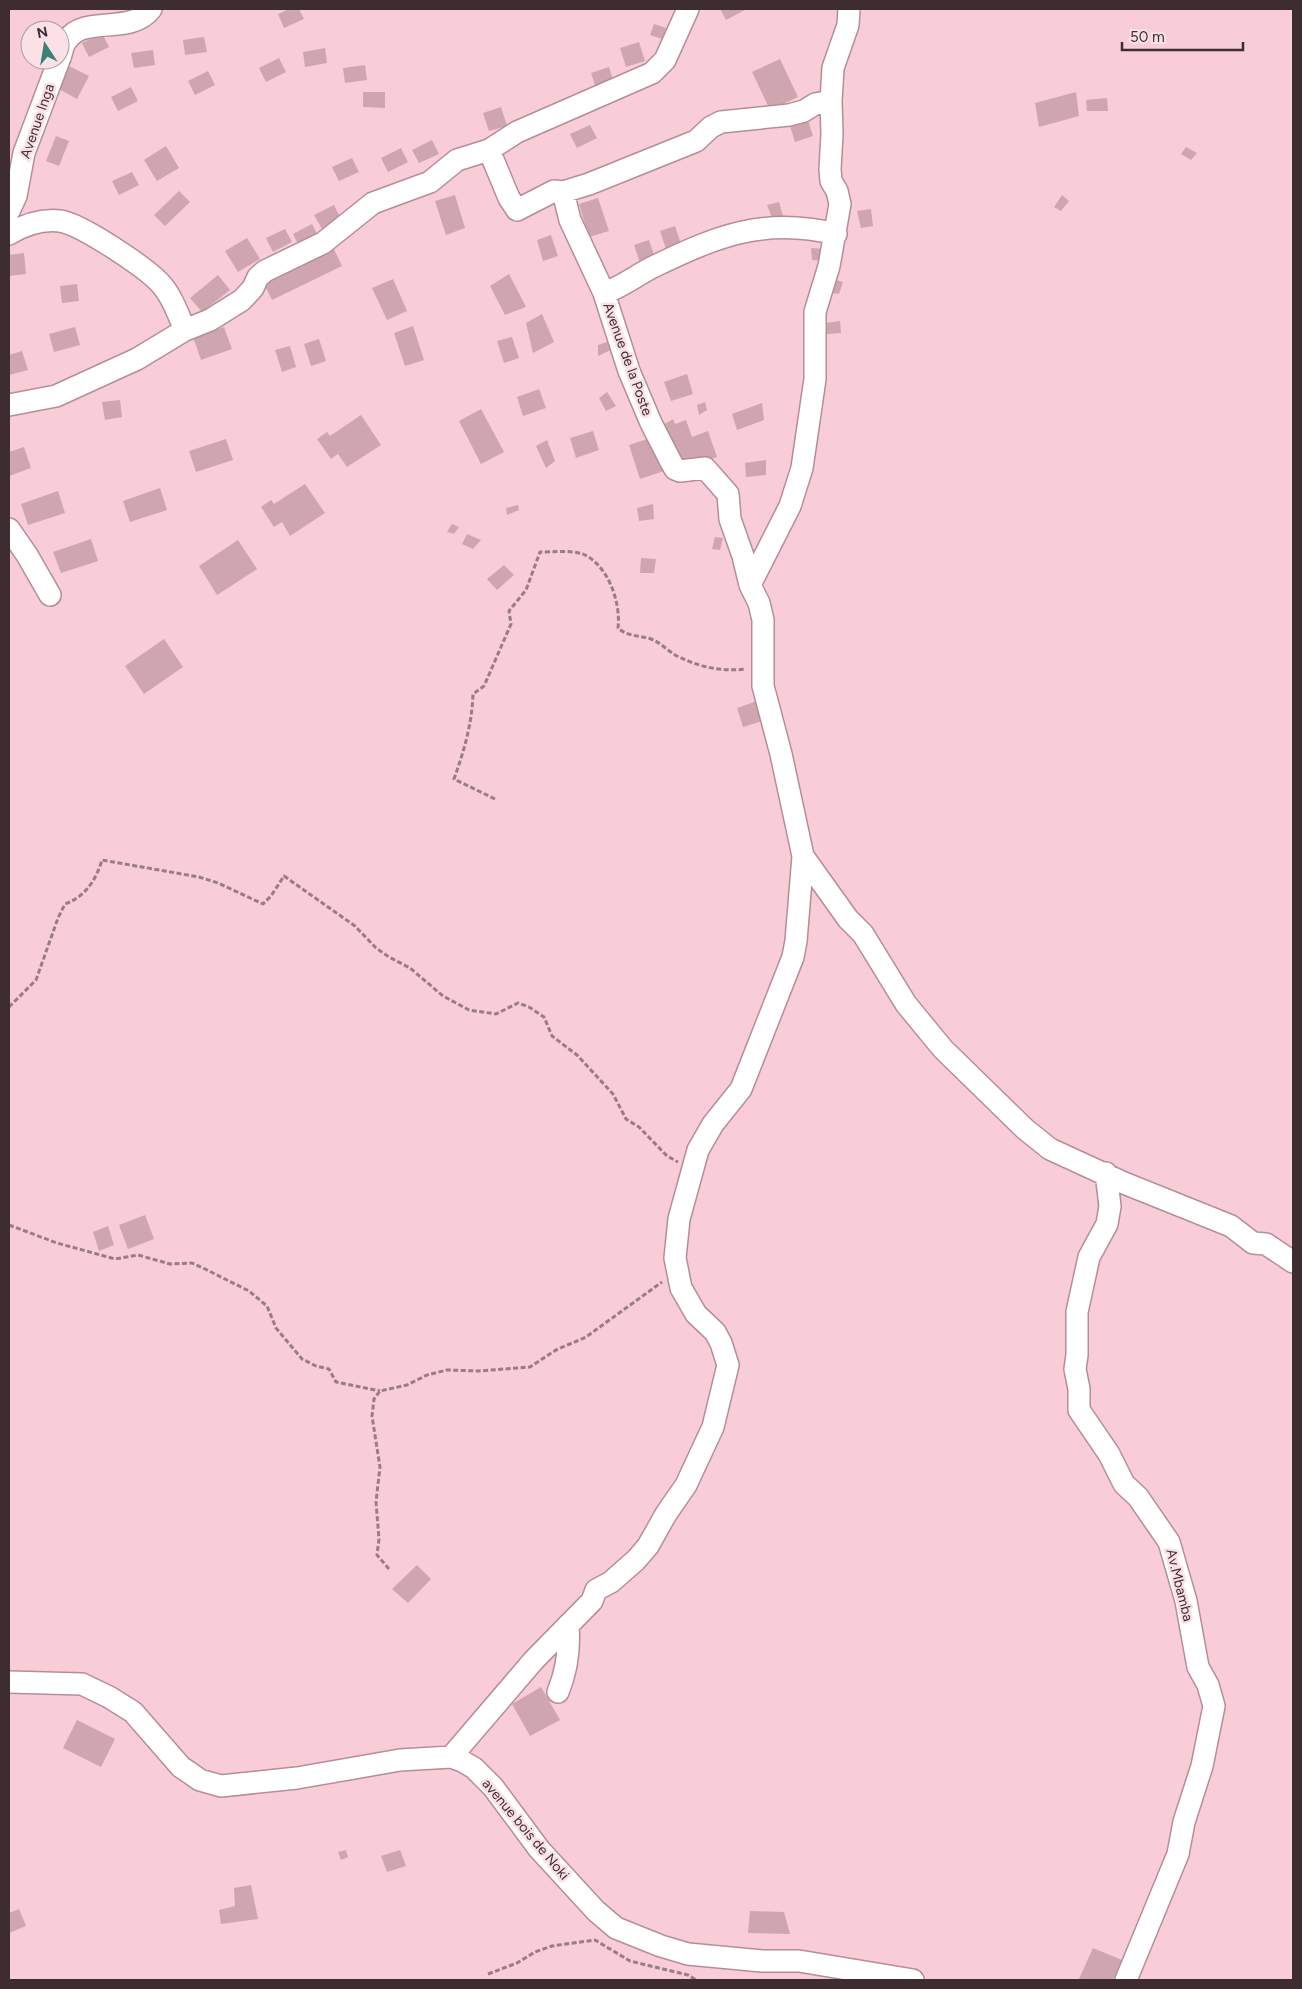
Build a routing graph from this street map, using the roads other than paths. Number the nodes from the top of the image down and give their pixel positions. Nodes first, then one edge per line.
1 (151, 9) edge
2 (688, 9) edge
3 (849, 9) edge
4 (70, 37) edge
5 (56, 70) edge
6 (831, 102) junction
7 (489, 150) junction
8 (563, 192) junction
9 (9, 212) edge
10 (9, 234) edge
11 (836, 234) junction
12 (604, 293) junction
13 (185, 330) junction
14 (9, 404) edge
15 (9, 529) edge
16 (750, 585) junction
17 (50, 595) dead end
18 (803, 856) junction
19 (1106, 1173) junction
20 (1293, 1262) edge
21 (568, 1625) junction
22 (9, 1682) edge
23 (558, 1692) dead end
24 (451, 1757) junction
25 (913, 1980) edge
26 (1126, 1980) edge

1 - 4 street, Avenue Inga
2 - 7 street
3 - 6 street
5 - 9 street, Avenue Inga
6 - 8 street
6 - 11 street
7 - 8 street
7 - 13 street
8 - 12 street
10 - 13 street
11 - 12 street
11 - 16 street
12 - 16 street, Avenue de la Poste
13 - 14 street
15 - 17 street
16 - 18 street
18 - 19 street
18 - 21 street
19 - 20 street
19 - 26 street, Av.Mbamba
21 - 23 street
21 - 24 street
22 - 24 street, avenue bois de Noki
24 - 25 street, avenue bois de Noki

